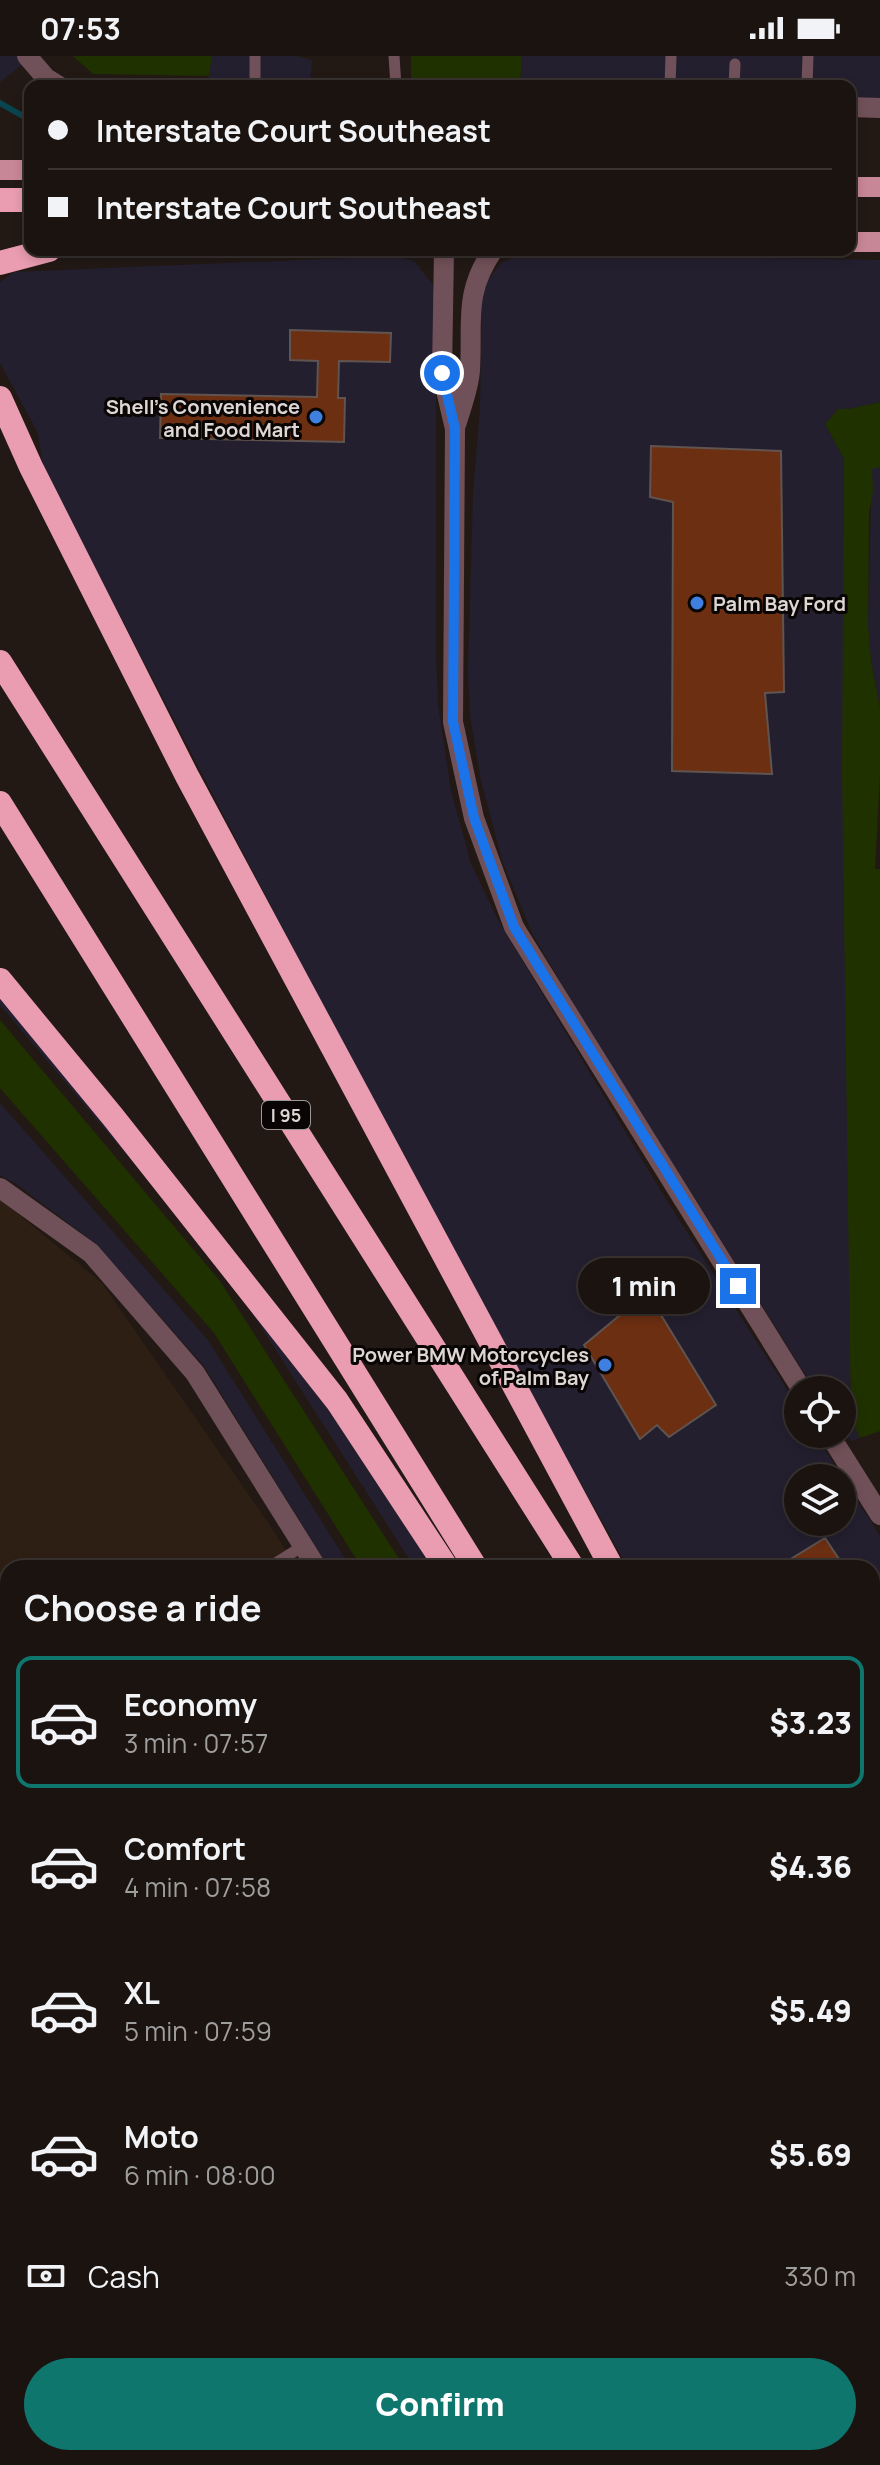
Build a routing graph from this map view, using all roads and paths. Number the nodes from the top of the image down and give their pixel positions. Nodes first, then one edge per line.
1 (27, 56) edge
2 (255, 56) edge
3 (394, 56) edge
4 (671, 56) edge
5 (808, 56) edge
6 (735, 64) dead end
7 (49, 80) edge
8 (255, 80) edge
9 (396, 80) edge
10 (670, 80) edge
11 (734, 80) edge
12 (807, 80) edge
13 (856, 107) edge
14 (880, 108) edge
15 (0, 170) edge
16 (24, 170) edge
17 (856, 187) edge
18 (880, 187) edge
19 (0, 200) edge
20 (24, 200) edge
21 (856, 242) edge
22 (880, 242) edge
23 (0, 249) edge
24 (24, 249) edge
25 (26, 256) edge
26 (444, 256) edge
27 (489, 256) edge
28 (0, 263) edge
29 (0, 398) edge
30 (455, 429) junction
31 (0, 662) edge
32 (0, 803) edge
33 (0, 980) edge
34 (0, 1188) edge
35 (793, 1376) edge
36 (838, 1448) edge
37 (880, 1515) edge
38 (303, 1546) junction
39 (281, 1560) edge
40 (312, 1560) edge
41 (442, 1560) edge
42 (471, 1560) edge
43 (568, 1560) edge
44 (608, 1560) edge

1 - 7 street
2 - 8 lane
3 - 9 lane
4 - 10 lane
5 - 12 lane
6 - 11 lane
13 - 14 street
15 - 16 main road
17 - 18 main road
19 - 20 highway
21 - 22 main road
23 - 24 main road
25 - 28 highway
26 - 30 street
27 - 30 street
29 - 44 highway
30 - 35 street
31 - 43 highway, I 95
32 - 42 highway
33 - 41 highway
34 - 38 street
36 - 37 street
38 - 39 lane
38 - 40 street

